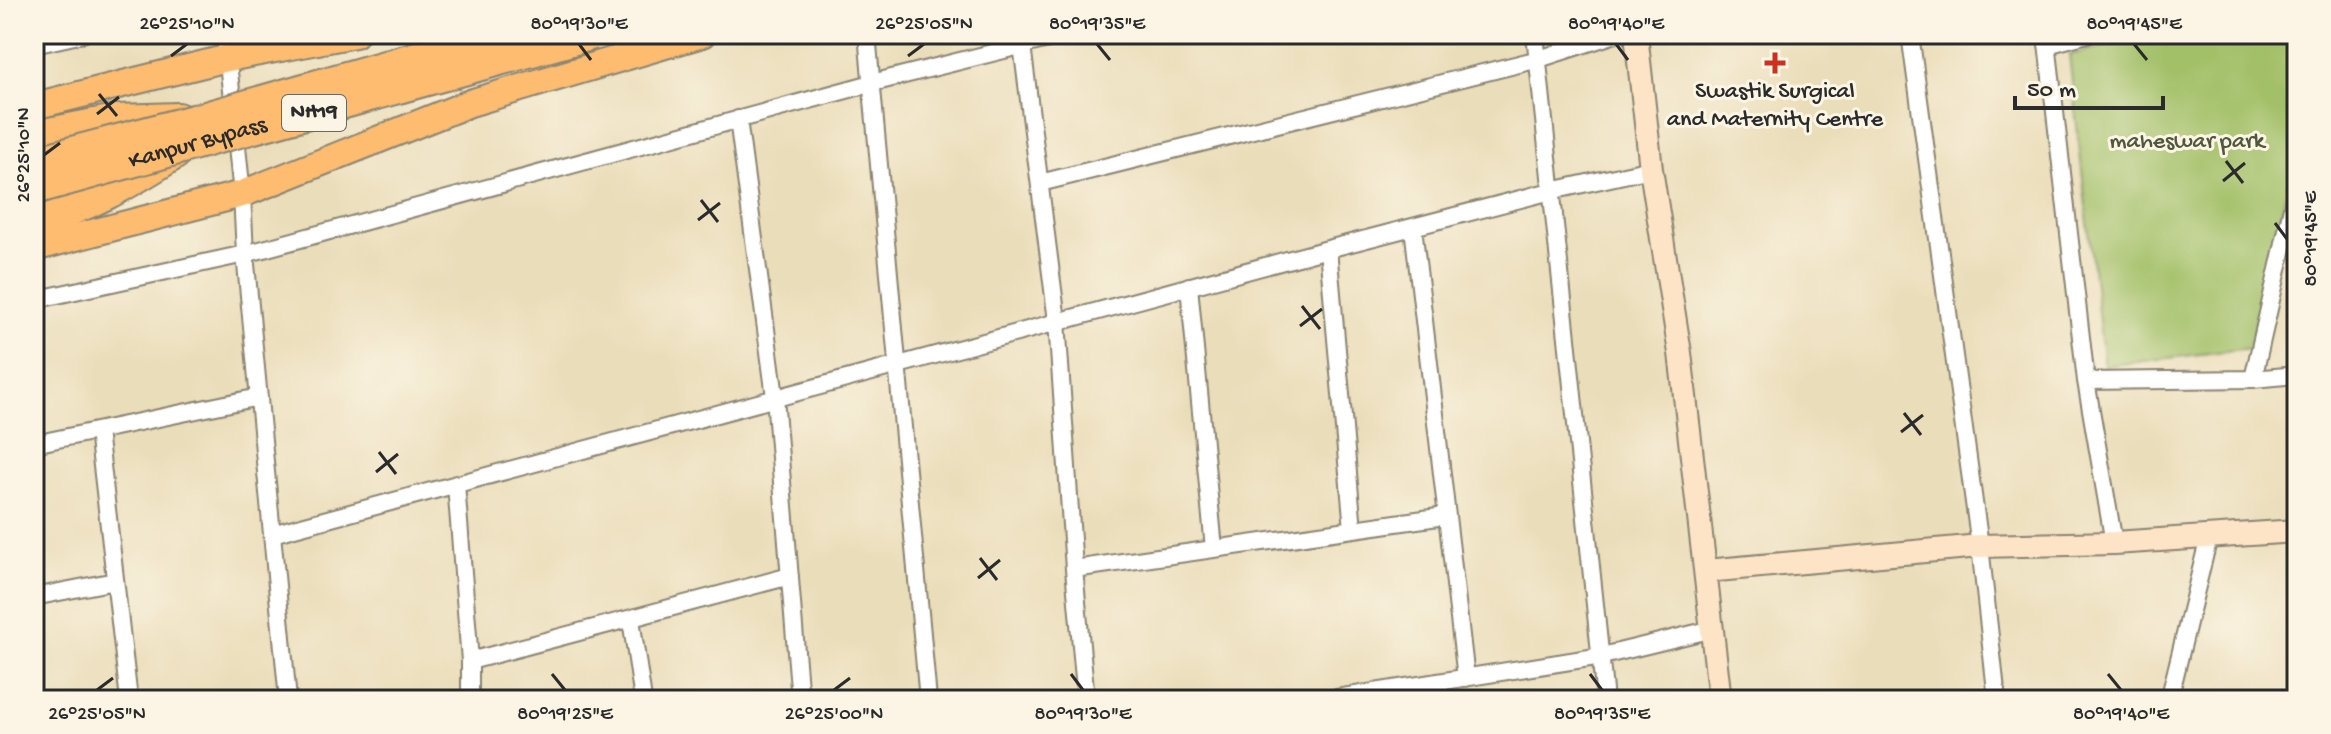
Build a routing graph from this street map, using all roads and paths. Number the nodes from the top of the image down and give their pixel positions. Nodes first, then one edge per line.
1 (83, 34) edge
2 (355, 34) edge
3 (497, 34) edge
4 (593, 34) edge
5 (702, 34) edge
6 (867, 34) edge
7 (1068, 34) edge
8 (1535, 34) edge
9 (1616, 34) edge
10 (1636, 34) edge
11 (1910, 34) edge
12 (2087, 34) edge
13 (2046, 39) edge
14 (34, 45) edge
15 (1022, 45) junction
16 (227, 46) edge
17 (1539, 59) junction
18 (872, 83) junction
19 (34, 106) edge
20 (209, 116) junction
21 (738, 119) junction
22 (34, 136) edge
23 (181, 151) junction
24 (34, 162) edge
25 (1651, 169) junction
26 (1040, 183) junction
27 (2297, 186) edge
28 (34, 189) edge
29 (1551, 191) junction
30 (242, 194) junction
31 (34, 223) edge
32 (1413, 227) junction
33 (34, 248) edge
34 (1328, 249) junction
35 (245, 254) junction
36 (1189, 286) junction
37 (34, 300) edge
38 (1057, 321) junction
39 (897, 364) junction
40 (2297, 375) edge
41 (2253, 379) junction
42 (2086, 381) junction
43 (259, 397) junction
44 (775, 397) junction
45 (98, 431) junction
46 (34, 444) edge
47 (456, 484) junction
48 (1445, 516) junction
49 (1353, 529) junction
50 (2297, 531) edge
51 (272, 534) junction
52 (2209, 537) junction
53 (2114, 543) junction
54 (1980, 546) junction
55 (1214, 549) junction
56 (1074, 569) junction
57 (1706, 571) junction
58 (790, 576) junction
59 (115, 581) junction
60 (34, 597) edge
61 (631, 619) junction
62 (1713, 629) junction
63 (1602, 656) junction
64 (470, 661) junction
65 (1466, 678) junction
66 (129, 700) edge
67 (288, 700) edge
68 (470, 700) edge
69 (643, 700) edge
70 (800, 700) edge
71 (928, 700) edge
72 (1086, 700) edge
73 (1324, 700) edge
74 (1605, 700) edge
75 (1720, 700) edge
76 (1997, 700) edge
77 (2169, 700) edge

1 - 14 street
2 - 16 main road
3 - 20 highway, Kanpur Bypass / NH19, bridge
4 - 23 highway, Kanpur Bypass / NH19, bridge
5 - 30 main road
6 - 18 street
7 - 15 street
8 - 17 street
9 - 17 street
10 - 25 street
11 - 54 street
12 - 13 street
13 - 42 street
15 - 18 street
15 - 26 street
16 - 19 main road
16 - 30 street
17 - 26 street
17 - 29 street
18 - 21 street
18 - 39 street
20 - 22 highway, bridge
20 - 24 highway, Kanpur Bypass / NH19, bridge
21 - 35 street
21 - 44 street
23 - 28 highway, Kanpur Bypass / NH19, bridge
23 - 31 highway
25 - 29 street
25 - 57 street
26 - 38 street
27 - 41 street
29 - 32 street
29 - 63 street
30 - 33 main road
30 - 35 street
32 - 34 street
32 - 48 street
34 - 36 street
34 - 49 street
35 - 37 street
35 - 43 street
36 - 38 street
36 - 55 street
38 - 39 street
38 - 56 street
39 - 44 street
39 - 71 street
40 - 41 street
41 - 42 street
42 - 53 street
43 - 45 street
43 - 51 street
44 - 47 street
44 - 58 street
45 - 46 street
45 - 59 street
47 - 51 street
47 - 64 street
48 - 49 street
48 - 65 street
49 - 55 street
50 - 52 street
51 - 67 street
52 - 53 street
52 - 77 street
53 - 54 street
54 - 57 street
54 - 76 street
55 - 56 street
56 - 72 street
57 - 62 street
58 - 61 street
58 - 70 street
59 - 60 street
59 - 66 street
61 - 64 street
61 - 69 street
62 - 63 street
62 - 75 street
63 - 65 street
63 - 74 street
64 - 68 street
65 - 73 street

